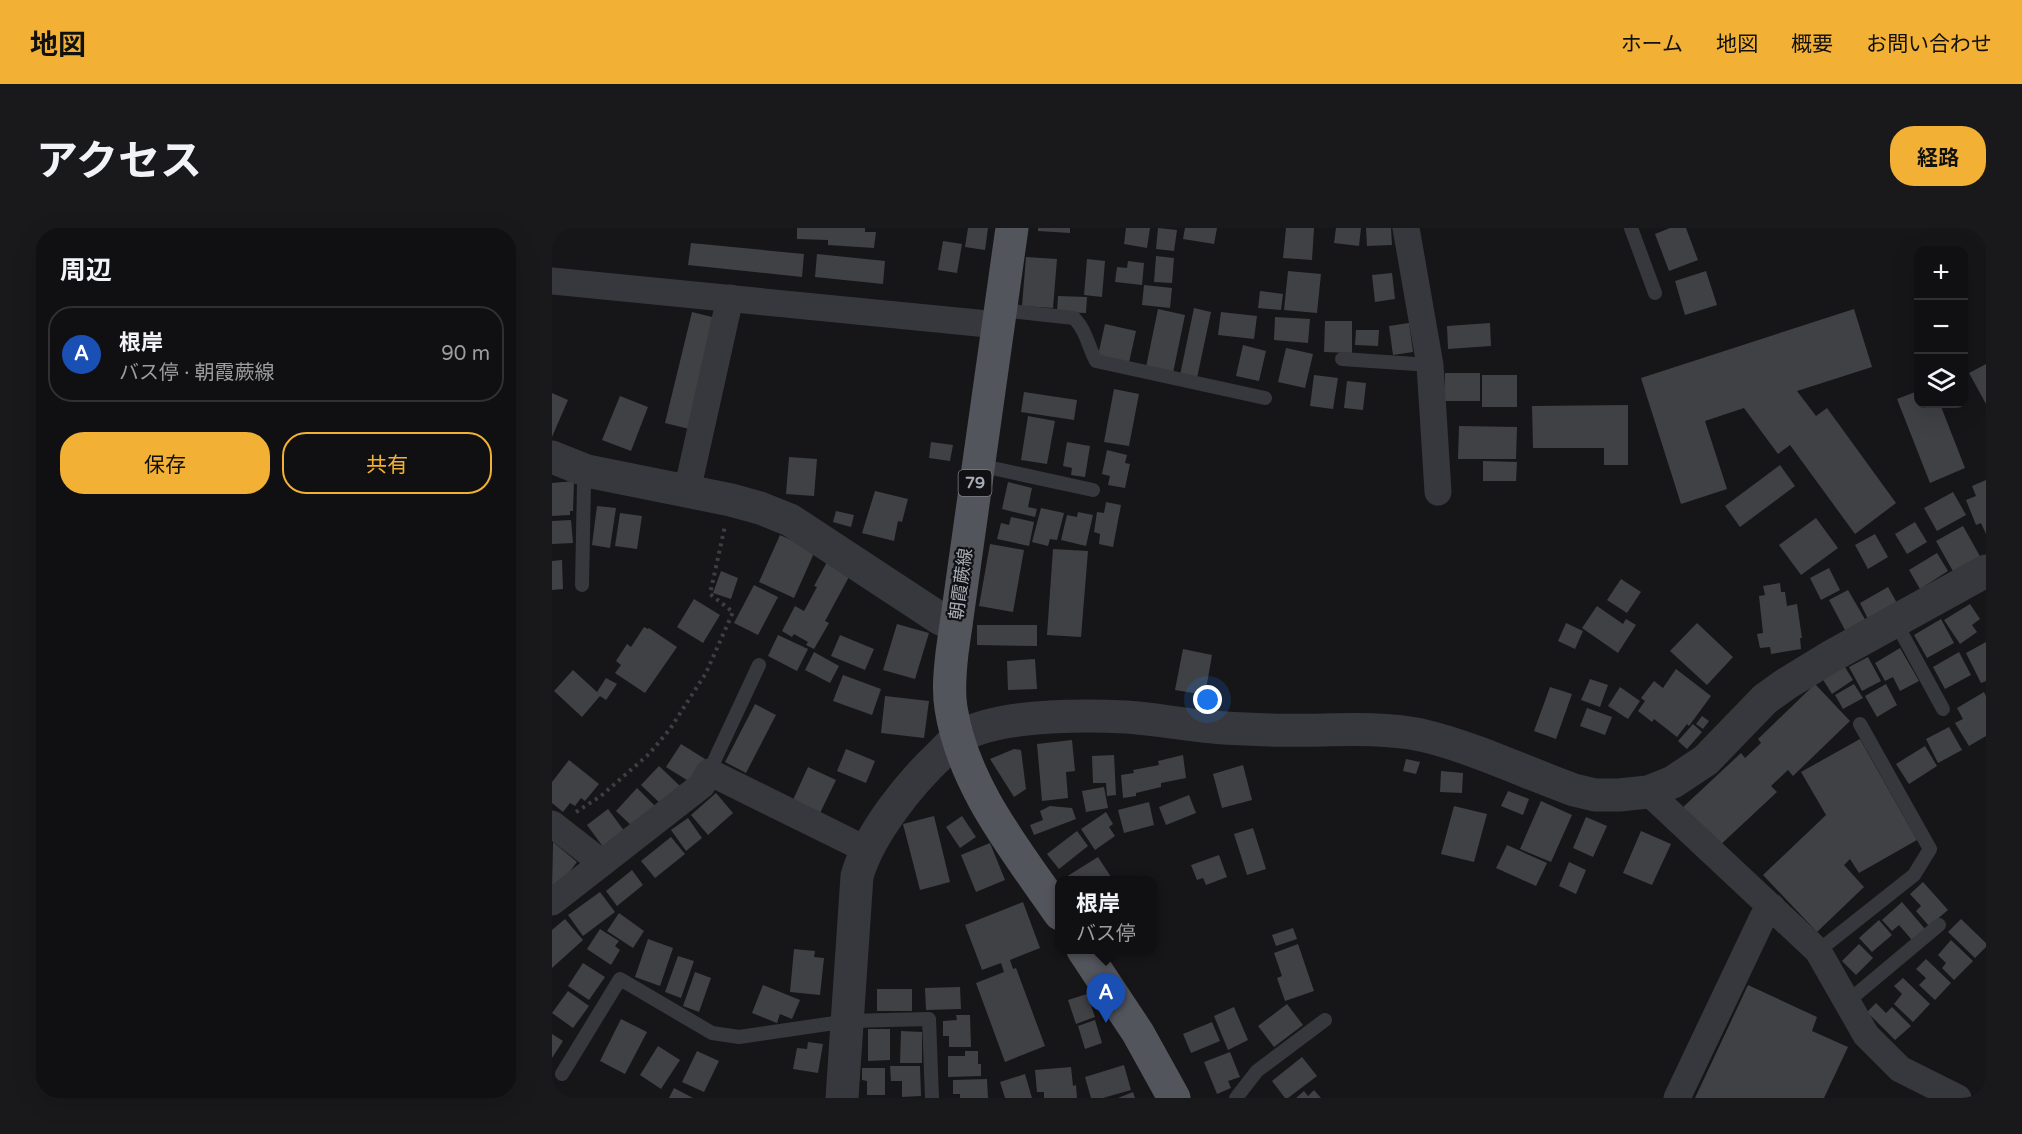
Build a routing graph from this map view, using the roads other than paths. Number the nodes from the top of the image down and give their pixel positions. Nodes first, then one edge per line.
1 (1012, 228) edge
2 (1406, 228) edge
3 (1631, 228) edge
4 (552, 280) edge
5 (1655, 293) dead end
6 (730, 298) junction
7 (1000, 317) junction
8 (1342, 359) dead end
9 (1430, 365) junction
10 (1266, 398) dead end
11 (552, 456) edge
12 (978, 465) junction
13 (587, 471) junction
14 (1093, 490) dead end
15 (687, 491) junction
16 (1437, 492) dead end
17 (1981, 578) edge
18 (582, 585) dead end
19 (1895, 621) junction
20 (956, 626) junction
21 (759, 665) dead end
22 (1943, 709) dead end
23 (1860, 724) dead end
24 (957, 738) junction
25 (709, 772) junction
26 (1648, 792) junction
27 (553, 825) edge
28 (867, 850) junction
29 (602, 863) junction
30 (552, 902) edge
31 (1772, 907) junction
32 (1055, 908) edge
33 (1939, 925) dead end
34 (1818, 951) junction
35 (1086, 954) edge
36 (1847, 1002) junction
37 (1324, 1020) dead end
38 (848, 1021) junction
39 (562, 1074) dead end
40 (842, 1098) edge
41 (932, 1098) edge
42 (1173, 1098) edge
43 (1236, 1098) edge
44 (1677, 1098) edge
45 (1958, 1098) edge

1 - 7 main road, 朝霞蕨線 / 79
2 - 9 street
3 - 5 lane
4 - 6 street
6 - 7 street
6 - 15 street
7 - 10 lane
7 - 12 main road, 朝霞蕨線 / 79
8 - 9 lane
9 - 16 street
11 - 13 street
12 - 14 lane
12 - 20 main road, 朝霞蕨線 / 79
13 - 15 street
13 - 18 lane
15 - 20 street
17 - 19 street
19 - 22 lane
19 - 26 street
20 - 24 main road, 朝霞蕨線 / 79
21 - 25 lane
23 - 34 lane
24 - 26 street
24 - 28 street
24 - 32 main road, 朝霞蕨線 / 79
25 - 28 street
25 - 29 street
26 - 31 street
27 - 29 street
28 - 38 street
29 - 30 street
31 - 34 street
31 - 44 street
33 - 36 lane
34 - 36 street
35 - 42 main road
36 - 45 street
37 - 43 lane
38 - 39 lane
38 - 40 street
38 - 41 lane

